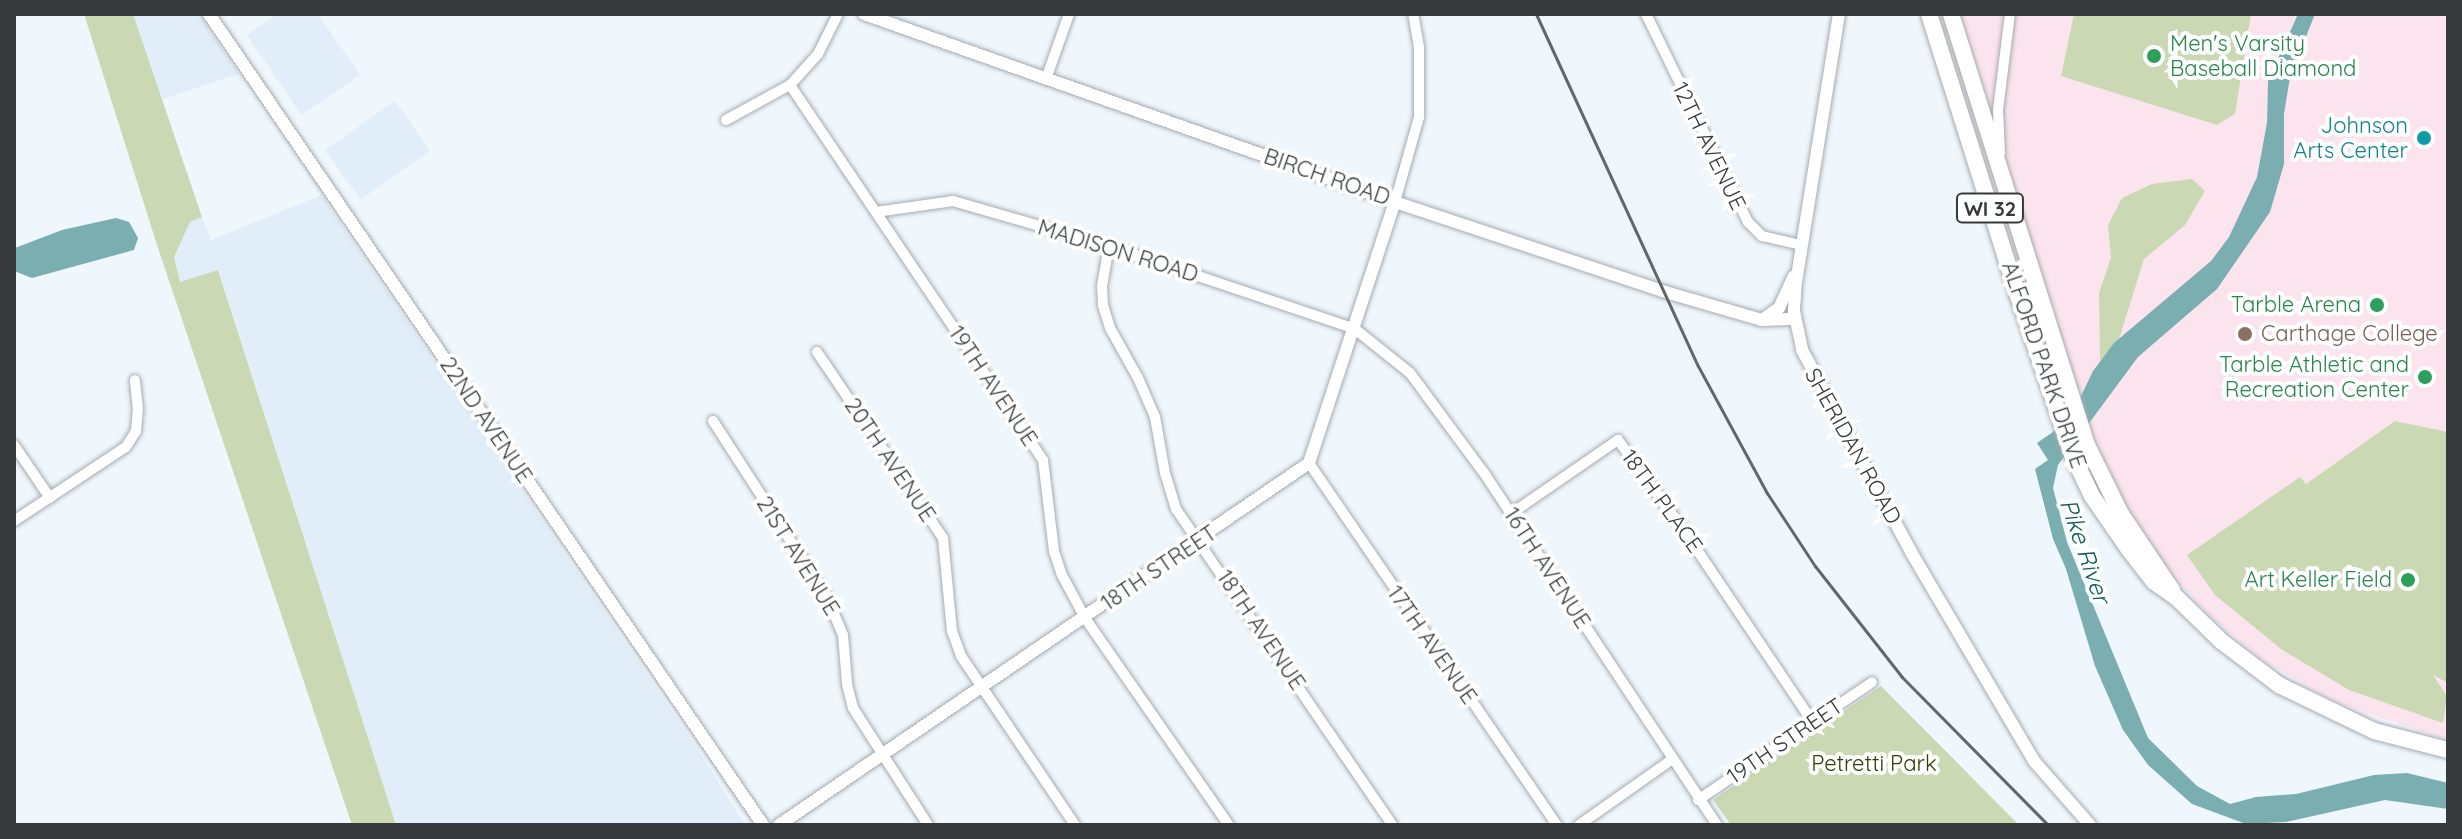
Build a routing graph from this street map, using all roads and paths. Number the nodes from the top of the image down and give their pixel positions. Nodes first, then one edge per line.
1 (209, 14) edge
2 (838, 14) edge
3 (864, 14) edge
4 (1069, 14) edge
5 (1413, 14) edge
6 (1646, 14) edge
7 (1839, 14) edge
8 (1929, 14) edge
9 (1951, 14) edge
10 (2010, 14) edge
11 (1046, 79) junction
12 (790, 85) junction
13 (726, 120) dead end
14 (2001, 179) junction
15 (1395, 202) junction
16 (876, 212) junction
17 (1801, 245) junction
18 (1109, 246) junction
19 (1797, 269) junction
20 (1795, 319) junction
21 (1762, 320) junction
22 (1355, 329) junction
23 (817, 352) dead end
24 (135, 380) dead end
25 (713, 421) dead end
26 (14, 445) edge
27 (1309, 463) junction
28 (50, 498) junction
29 (1512, 513) junction
30 (14, 521) edge
31 (1199, 541) junction
32 (2177, 598) junction
33 (1085, 618) junction
34 (1872, 682) dead end
35 (981, 688) junction
36 (1812, 721) junction
37 (2448, 750) edge
38 (881, 756) junction
39 (1671, 760) junction
40 (1698, 800) junction
41 (763, 825) edge
42 (779, 825) edge
43 (928, 825) edge
44 (1075, 825) edge
45 (1229, 825) edge
46 (1392, 825) edge
47 (1557, 825) edge
48 (1579, 825) edge
49 (1717, 825) edge
50 (2090, 825) edge

1 - 41 street, 22ND AVENUE
2 - 12 street
3 - 11 street, BIRCH ROAD
4 - 11 street
5 - 15 street
6 - 17 street, 12TH AVENUE
7 - 17 street, SHERIDAN ROAD
8 - 32 main road, ALFORD PARK DRIVE / WI 32
9 - 14 main road, ALFORD PARK DRIVE / WI 32
10 - 14 street
11 - 15 street, BIRCH ROAD
12 - 13 street
12 - 16 street, 19TH AVENUE
14 - 32 main road, ALFORD PARK DRIVE / WI 32
15 - 21 street, BIRCH ROAD
15 - 22 street
16 - 18 street, MADISON ROAD
16 - 33 street, 19TH AVENUE
17 - 19 street, SHERIDAN ROAD
18 - 22 street, MADISON ROAD
18 - 31 street, 18TH AVENUE
19 - 20 street, SHERIDAN ROAD
19 - 21 street
20 - 21 street, BIRCH ROAD
20 - 50 street, SHERIDAN ROAD
22 - 27 street
22 - 29 street, 16TH AVENUE
23 - 35 street, 20TH AVENUE
24 - 28 street
25 - 38 street, 21ST AVENUE
26 - 28 street
27 - 31 street, 18TH STREET
27 - 47 street, 17TH AVENUE
28 - 30 street
29 - 36 street, 18TH PLACE
29 - 39 street, 16TH AVENUE
31 - 33 street, 18TH STREET
31 - 46 street, 18TH AVENUE
32 - 37 main road, ALFORD PARK DRIVE / WI 32
33 - 35 street, 18TH STREET
33 - 45 street, 19TH AVENUE
34 - 36 street, 19TH STREET
35 - 38 street, 18TH STREET
35 - 44 street, 20TH AVENUE
36 - 40 street, 19TH STREET
38 - 42 street, 18TH STREET
38 - 43 street, 21ST AVENUE
39 - 40 street, 16TH AVENUE
39 - 48 street
40 - 49 street, 16TH AVENUE

